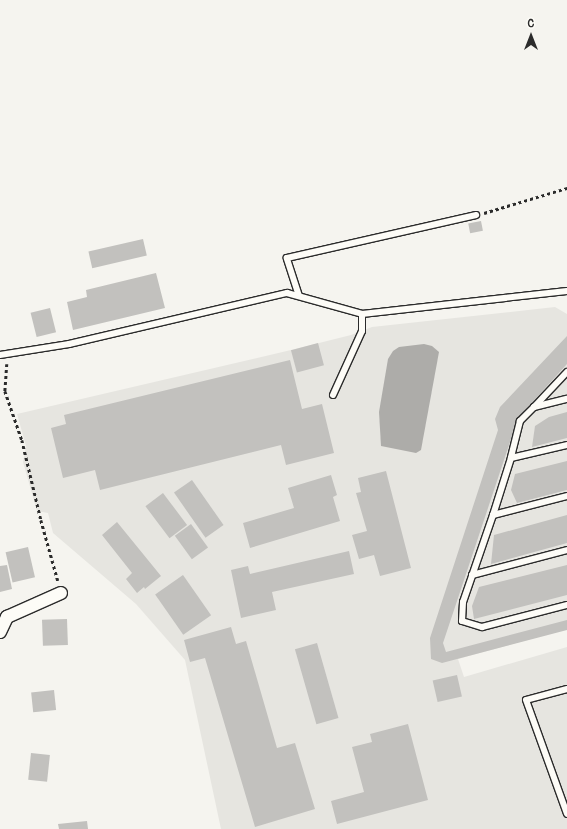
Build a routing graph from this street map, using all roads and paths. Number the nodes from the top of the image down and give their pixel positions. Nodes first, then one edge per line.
1 (567, 188) edge
2 (476, 215) joint
3 (567, 291) edge
4 (300, 296) junction
5 (362, 314) junction
6 (8, 354) junction
7 (0, 355) edge
8 (567, 372) edge
9 (333, 395) dead end
10 (567, 399) edge
11 (534, 407) junction
12 (567, 445) edge
13 (511, 458) junction
14 (567, 496) edge
15 (492, 515) junction
16 (567, 550) edge
17 (472, 576) junction
18 (61, 593) joint
19 (567, 605) edge
20 (0, 632) edge
21 (567, 689) edge
22 (567, 814) edge

1 - 2 path
2 - 4 lane
3 - 5 lane
4 - 5 lane
4 - 6 lane
5 - 9 lane
6 - 7 lane
6 - 18 path
8 - 11 lane
10 - 11 lane
11 - 13 lane
12 - 13 lane
13 - 15 lane
14 - 15 lane
15 - 17 lane
16 - 17 lane
17 - 19 lane
18 - 20 street
21 - 22 lane

